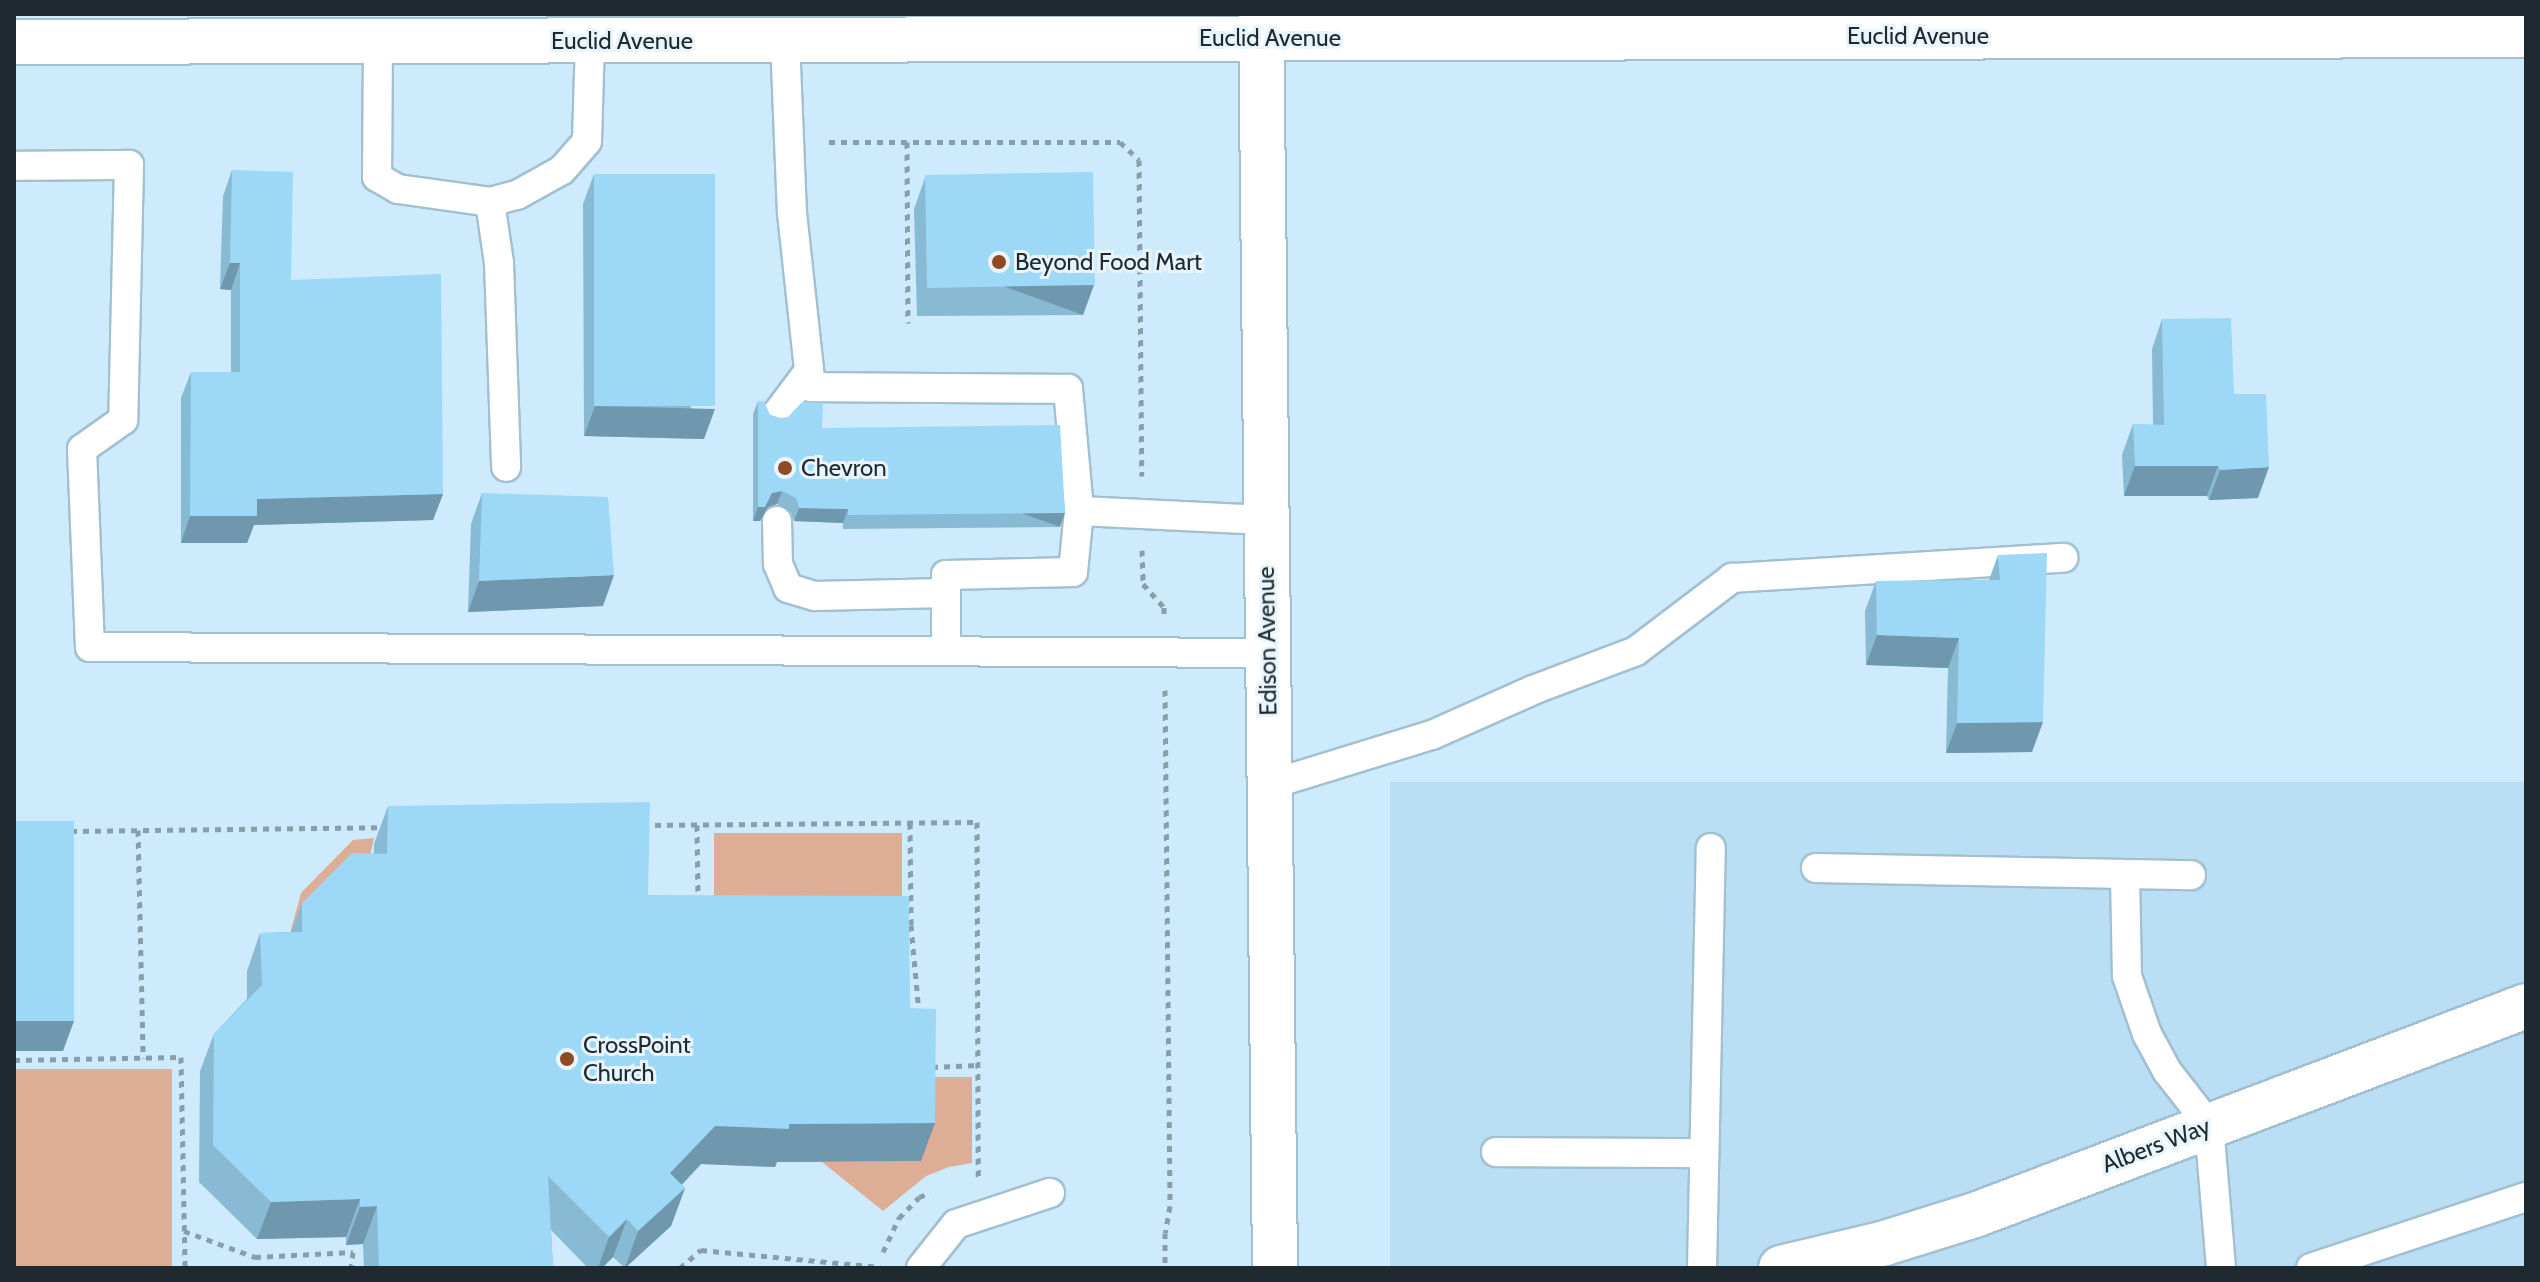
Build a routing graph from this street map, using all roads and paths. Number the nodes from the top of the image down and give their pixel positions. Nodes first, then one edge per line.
1 (1260, 26) edge
2 (2526, 35) edge
3 (590, 40) junction
4 (785, 40) junction
5 (378, 41) junction
6 (14, 42) edge
7 (907, 142) dead end
8 (14, 166) edge
9 (490, 202) junction
10 (908, 323) dead end
11 (809, 371) junction
12 (776, 415) edge
13 (506, 467) dead end
14 (1079, 511) junction
15 (1266, 520) junction
16 (777, 521) dead end
17 (2063, 558) dead end
18 (946, 593) junction
19 (946, 649) junction
20 (1267, 653) junction
21 (1269, 785) junction
22 (910, 823) junction
23 (633, 825) edge
24 (697, 825) junction
25 (393, 827) edge
26 (138, 830) junction
27 (60, 831) edge
28 (1711, 848) dead end
29 (1816, 868) dead end
30 (2125, 874) junction
31 (2191, 875) dead end
32 (698, 911) edge
33 (896, 925) edge
34 (911, 925) junction
35 (2526, 1006) edge
36 (920, 1020) edge
37 (143, 1058) junction
38 (14, 1060) edge
39 (978, 1065) junction
40 (924, 1067) edge
41 (2209, 1125) junction
42 (1496, 1152) dead end
43 (1704, 1153) junction
44 (970, 1182) dead end
45 (942, 1188) dead end
46 (1050, 1193) dead end
47 (2526, 1197) edge
48 (184, 1231) junction
49 (880, 1267) edge
50 (185, 1268) edge
51 (351, 1268) edge
52 (680, 1268) edge
53 (921, 1268) edge
54 (1275, 1268) edge
55 (1702, 1268) edge
56 (1781, 1268) edge
57 (2221, 1268) edge
58 (2312, 1268) edge

1 - 2 main road, Euclid Avenue
1 - 4 main road, Euclid Avenue
1 - 15 main road, Edison Avenue
3 - 4 main road, Euclid Avenue
3 - 5 main road, Euclid Avenue
3 - 9 lane
4 - 11 lane
5 - 6 main road, Euclid Avenue
5 - 9 lane
7 - 10 path
8 - 19 lane
9 - 13 lane
11 - 12 lane
11 - 14 lane
14 - 15 lane
14 - 18 lane
15 - 20 main road, Edison Avenue
16 - 18 lane
17 - 21 lane
18 - 19 lane
19 - 20 lane
20 - 21 main road, Edison Avenue
21 - 54 main road, Edison Avenue
22 - 24 path
22 - 34 path
22 - 39 path
23 - 24 path
24 - 32 path
25 - 26 path
26 - 27 path
26 - 37 path
28 - 43 lane
29 - 30 lane
30 - 31 lane
30 - 41 lane
33 - 34 path
34 - 36 path
35 - 41 main road, Albers Way
37 - 38 path
37 - 48 path
39 - 40 path
39 - 44 path
41 - 56 main road, Albers Way
41 - 57 lane
42 - 43 lane
43 - 55 lane
45 - 49 path
46 - 53 lane
47 - 58 lane
48 - 50 path
48 - 51 path
49 - 52 path

